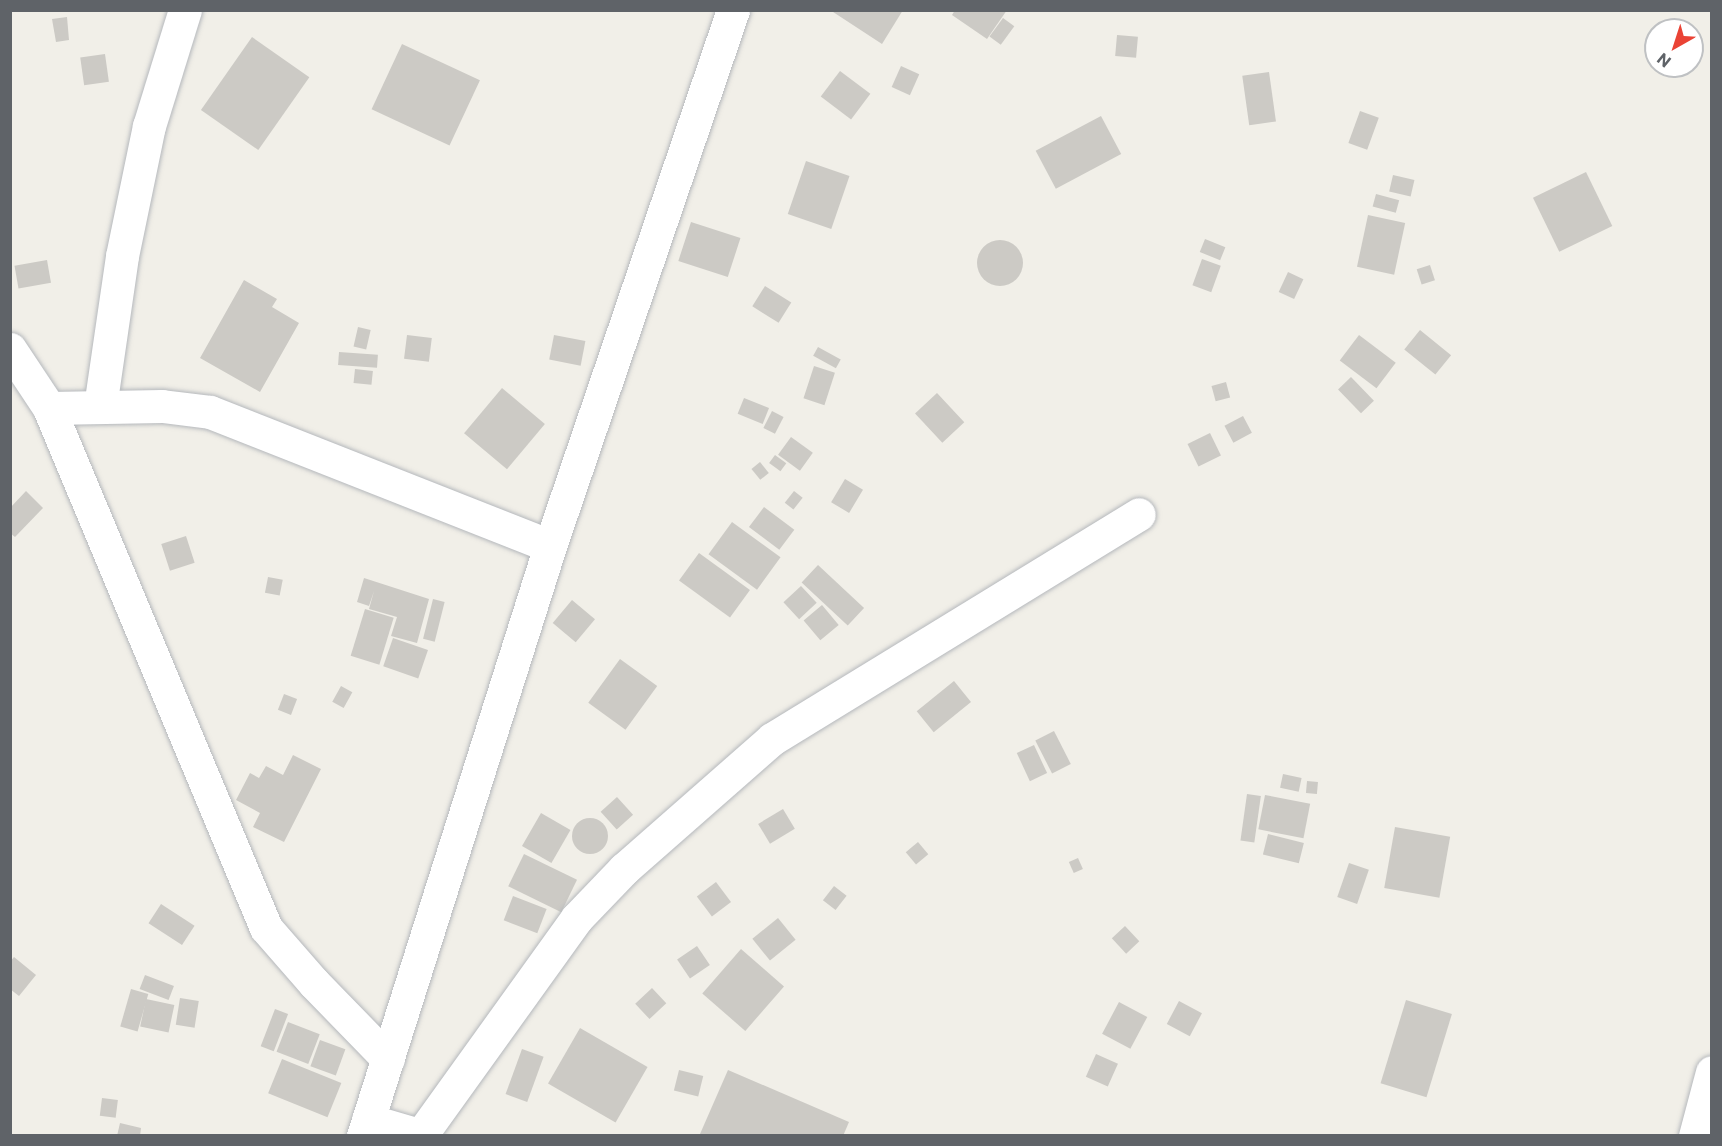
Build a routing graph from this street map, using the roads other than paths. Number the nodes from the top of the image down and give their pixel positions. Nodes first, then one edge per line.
1 (185, 10) edge
2 (734, 10) edge
3 (10, 349) edge
4 (100, 407) junction
5 (49, 408) junction
6 (1139, 514) dead end
7 (550, 546) junction
8 (388, 1059) junction
9 (1712, 1072) edge
10 (365, 1128) edge
11 (422, 1135) edge
12 (1695, 1136) edge

1 - 4 street
2 - 7 street
3 - 5 street
4 - 5 street
4 - 7 street
5 - 8 street
6 - 11 street
7 - 8 street
8 - 10 street
9 - 12 street
10 - 11 street

